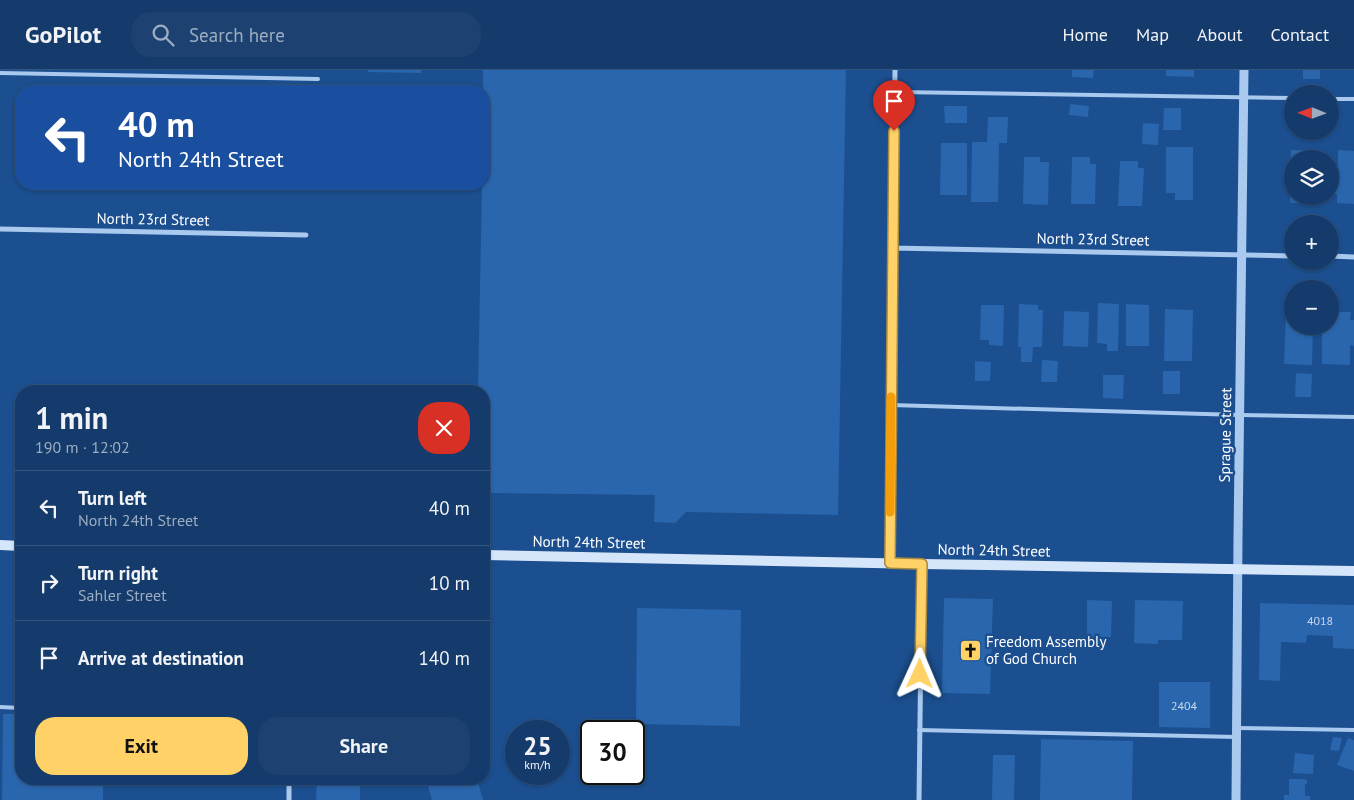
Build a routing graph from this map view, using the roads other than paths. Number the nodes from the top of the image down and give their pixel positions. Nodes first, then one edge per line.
1 (895, 70) edge
2 (1244, 70) edge
3 (0, 73) edge
4 (318, 79) dead end
5 (895, 92) junction
6 (1244, 97) junction
7 (1284, 98) edge
8 (1339, 99) edge
9 (1354, 99) edge
10 (0, 229) edge
11 (306, 235) dead end
12 (892, 248) junction
13 (1242, 255) junction
14 (1284, 256) edge
15 (1339, 256) edge
16 (1354, 257) edge
17 (891, 404) junction
18 (1239, 415) junction
19 (1354, 417) edge
20 (0, 546) edge
21 (15, 546) edge
22 (490, 555) edge
23 (890, 563) junction
24 (922, 564) junction
25 (1238, 569) junction
26 (1354, 571) edge
27 (0, 707) edge
28 (15, 708) edge
29 (919, 730) junction
30 (1354, 730) edge
31 (1237, 732) junction
32 (289, 785) edge
33 (288, 800) edge
34 (918, 800) edge
35 (1236, 800) edge

1 - 5 street
2 - 6 street, Sprague Street
3 - 4 lane
5 - 6 lane
5 - 12 street
6 - 7 lane
6 - 13 street, Sprague Street
8 - 9 lane
10 - 11 street, North 23rd Street
12 - 13 street, North 23rd Street
12 - 17 street
13 - 14 street, North 23rd Street
13 - 18 street, Sprague Street
15 - 16 street
17 - 18 lane
17 - 23 street
18 - 19 lane
18 - 25 street, Sprague Street
20 - 21 main road
22 - 23 main road, North 24th Street
23 - 24 main road, North 24th Street
24 - 25 main road, North 24th Street
24 - 29 street
25 - 26 main road, North 24th Street
25 - 31 street, Sprague Street
27 - 28 lane
29 - 31 lane
29 - 34 street
30 - 31 lane
31 - 35 street, Sprague Street
32 - 33 street

